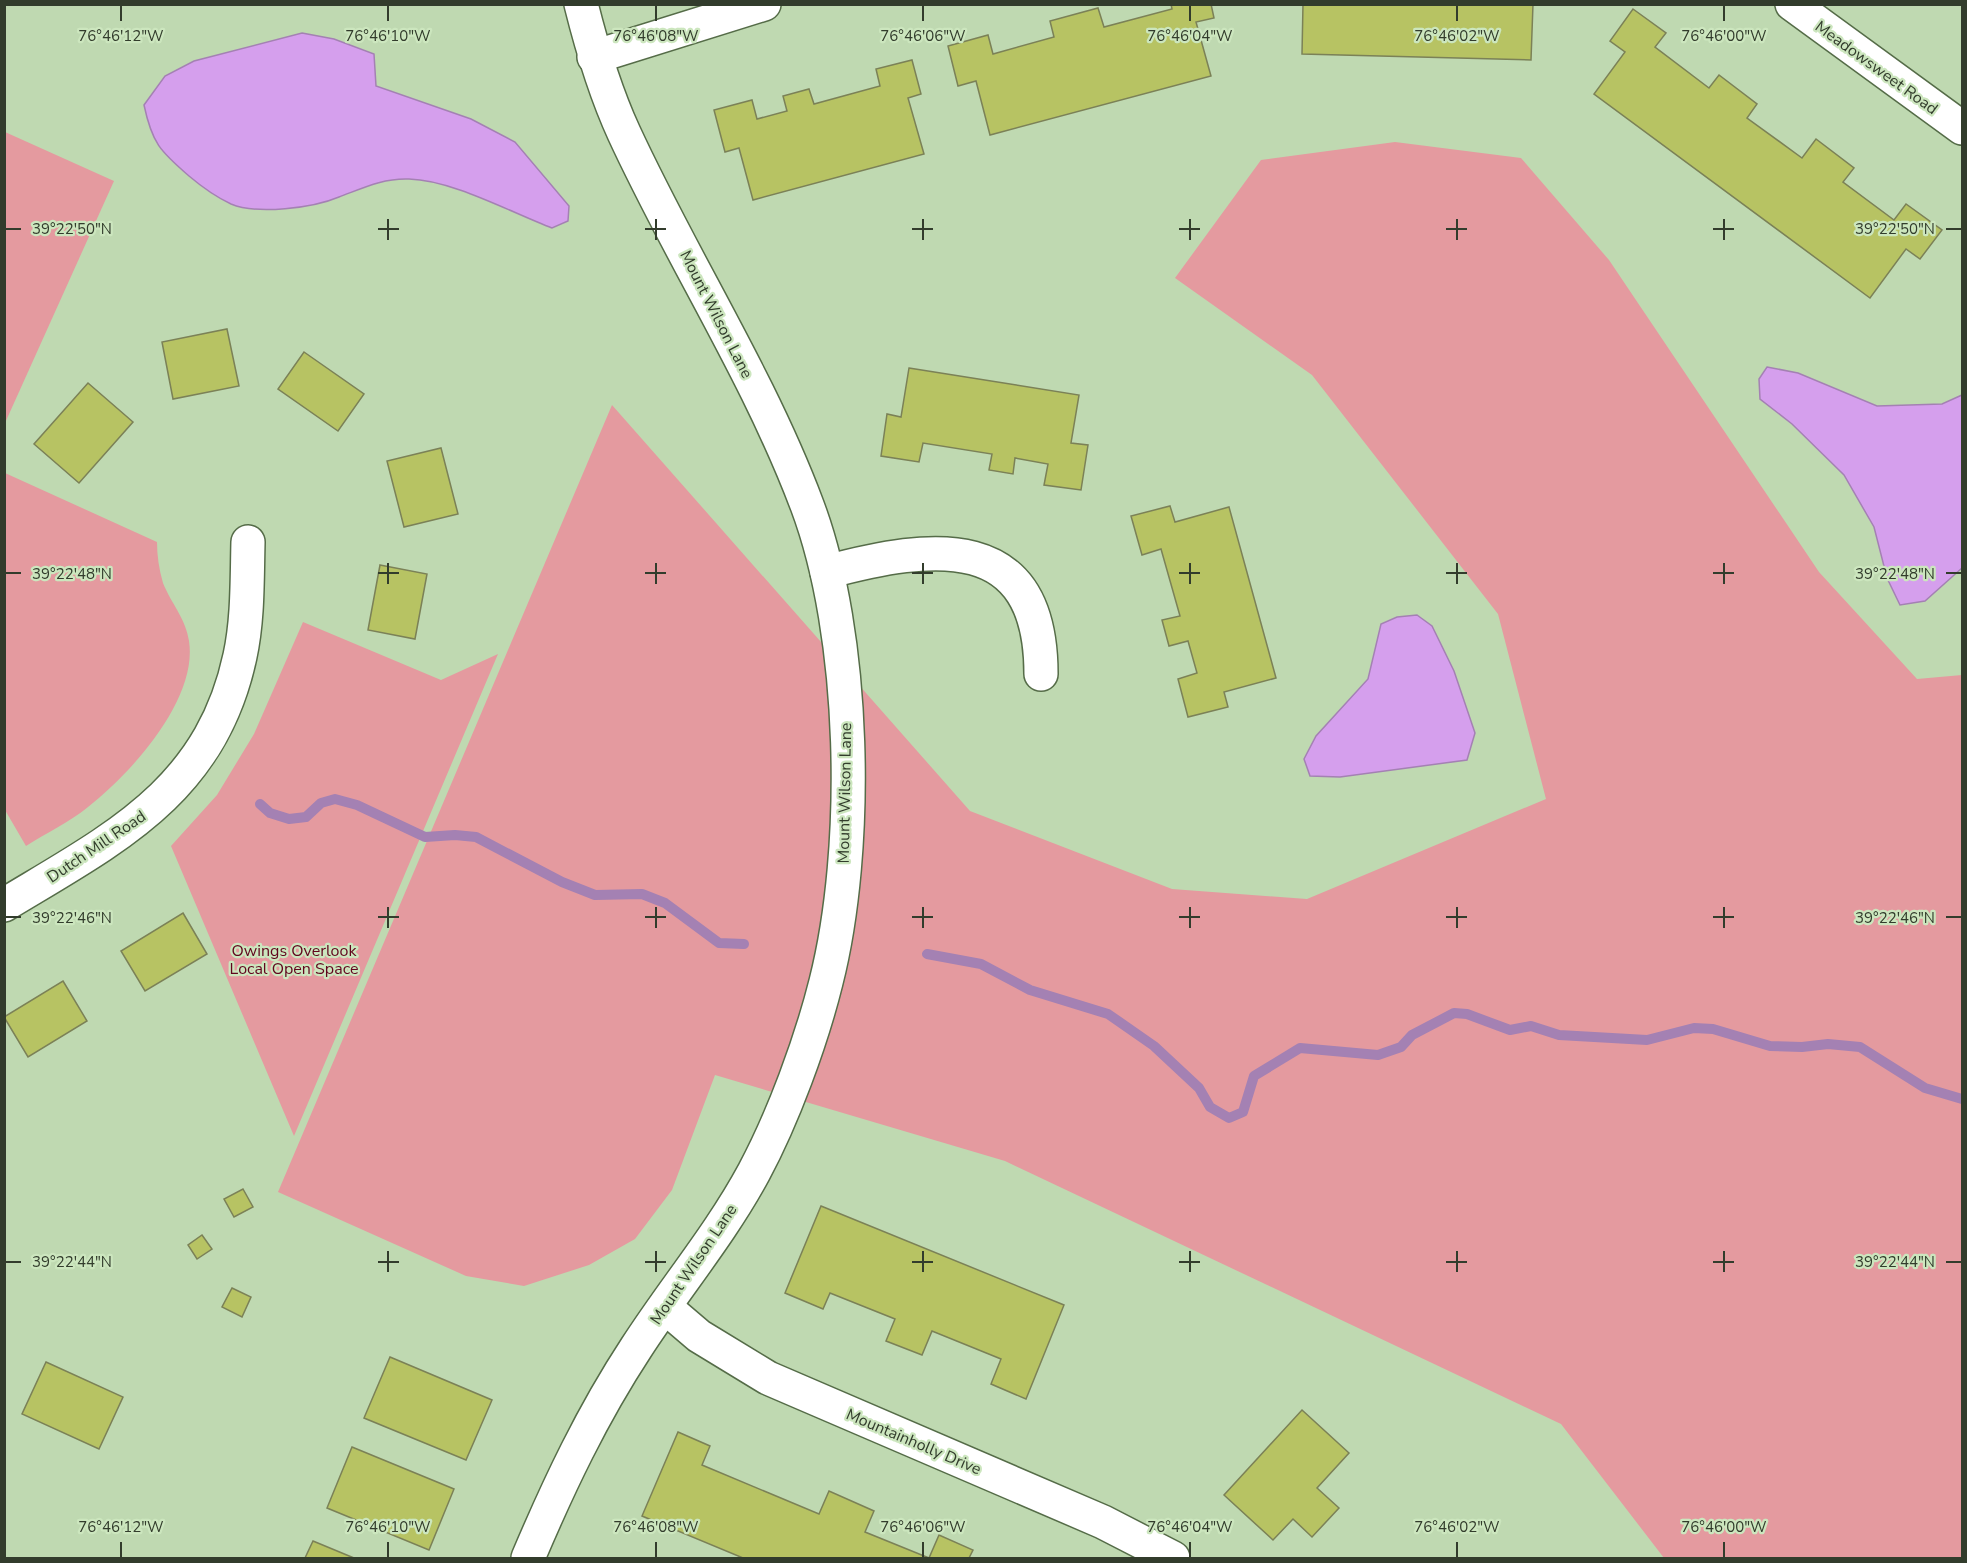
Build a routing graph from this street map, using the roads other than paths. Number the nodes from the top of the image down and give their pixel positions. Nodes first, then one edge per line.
1 (581, 4) edge
2 (764, 4) edge
3 (1792, 4) edge
4 (594, 57) junction
5 (1962, 128) edge
6 (248, 542) dead end
7 (827, 572) junction
8 (1041, 674) dead end
9 (4, 905) edge
10 (665, 1307) junction
11 (528, 1558) edge
12 (1173, 1558) edge

1 - 4 street, Mount Wilson Lane
2 - 4 street
3 - 5 street, Meadowsweet Road
4 - 7 street, Mount Wilson Lane
6 - 9 street, Dutch Mill Road
7 - 8 street
7 - 10 street, Mount Wilson Lane
10 - 11 street, Mount Wilson Lane
10 - 12 street, Mountainholly Drive

